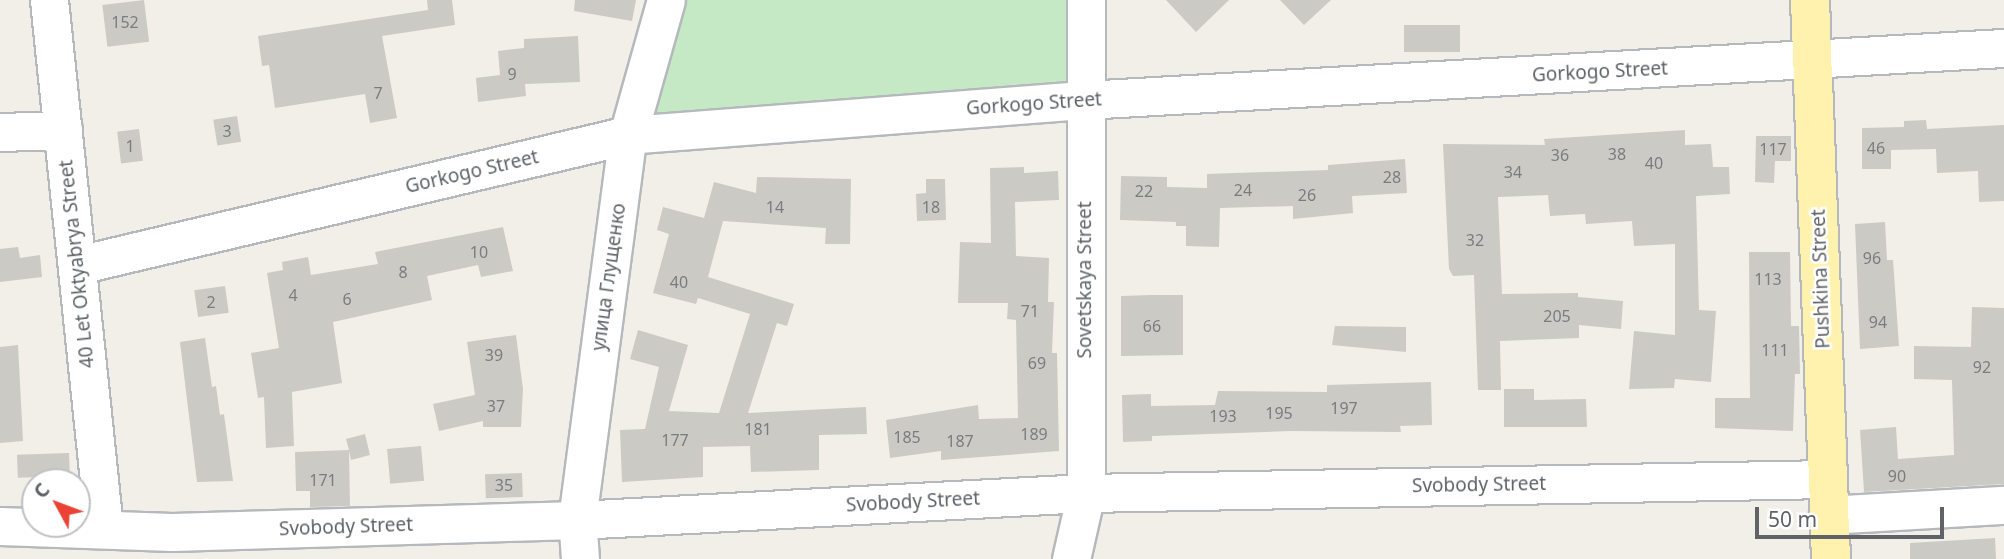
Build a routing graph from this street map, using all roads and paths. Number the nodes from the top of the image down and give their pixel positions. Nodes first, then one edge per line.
1 (49, 0) edge
2 (666, 0) edge
3 (1086, 0) edge
4 (1810, 0) edge
5 (2004, 48) edge
6 (1815, 60) junction
7 (1084, 100) junction
8 (63, 130) junction
9 (0, 132) edge
10 (628, 135) junction
11 (78, 265) junction
12 (1086, 493) junction
13 (1827, 497) junction
14 (2004, 505) edge
15 (577, 520) junction
16 (0, 526) edge
17 (104, 529) junction
18 (173, 546) edge
19 (580, 559) edge
20 (1071, 559) edge
21 (1831, 559) edge

1 - 8 street, 40 Let Oktyabrya Street
2 - 10 street, улица Глущенко
3 - 7 street, Sovetskaya Street
4 - 6 main road, Pushkina Street
5 - 6 street, Gorkogo Street
6 - 7 street, Gorkogo Street
6 - 13 main road, Pushkina Street
7 - 10 street, Gorkogo Street
7 - 12 street, Sovetskaya Street
8 - 9 street
8 - 11 street, 40 Let Oktyabrya Street
10 - 11 street, Gorkogo Street
10 - 15 street, улица Глущенко
11 - 17 street, 40 Let Oktyabrya Street
12 - 13 street, Svobody Street
12 - 15 street, Svobody Street
12 - 20 street, Sovetskaya Street
13 - 14 street, Svobody Street
13 - 21 main road, Pushkina Street
15 - 18 street, Svobody Street
15 - 19 street, улица Глущенко
16 - 17 street, Svobody Street
17 - 18 street, Svobody Street

